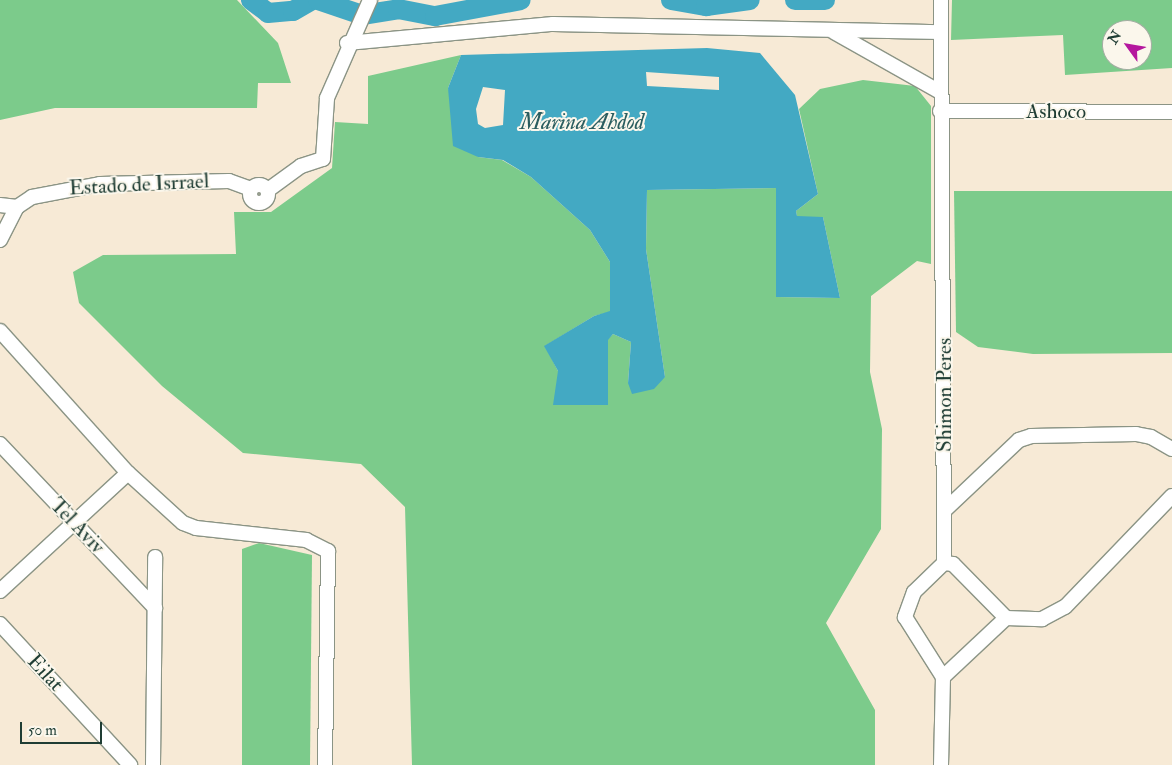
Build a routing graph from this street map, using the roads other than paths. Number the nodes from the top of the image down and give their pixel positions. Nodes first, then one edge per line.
1 (370, 0) edge
2 (941, 0) edge
3 (832, 32) junction
4 (941, 32) junction
5 (348, 43) junction
6 (940, 92) junction
7 (940, 111) junction
8 (1172, 112) edge
9 (0, 205) edge
10 (17, 207) junction
11 (0, 240) edge
12 (0, 332) edge
13 (0, 444) edge
14 (1172, 450) edge
15 (128, 473) junction
16 (1172, 496) edge
17 (945, 510) junction
18 (74, 523) junction
19 (154, 557) dead end
20 (944, 563) junction
21 (0, 591) edge
22 (155, 608) junction
23 (1006, 618) junction
24 (0, 624) edge
25 (942, 677) junction
26 (130, 765) edge
27 (153, 765) edge
28 (325, 765) edge
29 (941, 765) edge

1 - 5 street
2 - 4 street, Shimon Peres
3 - 4 street
3 - 5 street
3 - 6 street
4 - 6 street, Shimon Peres
5 - 10 street, Estado de Isrrael
6 - 7 street, Shimon Peres
7 - 8 street, Ashoco
7 - 17 street, Shimon Peres
9 - 10 street
10 - 11 street
12 - 15 street
13 - 18 street, Tel Aviv
14 - 17 street
15 - 18 street
15 - 28 street
16 - 23 street
17 - 20 street, Shimon Peres
18 - 21 street
18 - 22 street, Tel Aviv
19 - 22 street
20 - 23 street
20 - 25 street
22 - 27 street
23 - 25 street
24 - 26 street, Eilat
25 - 29 street

